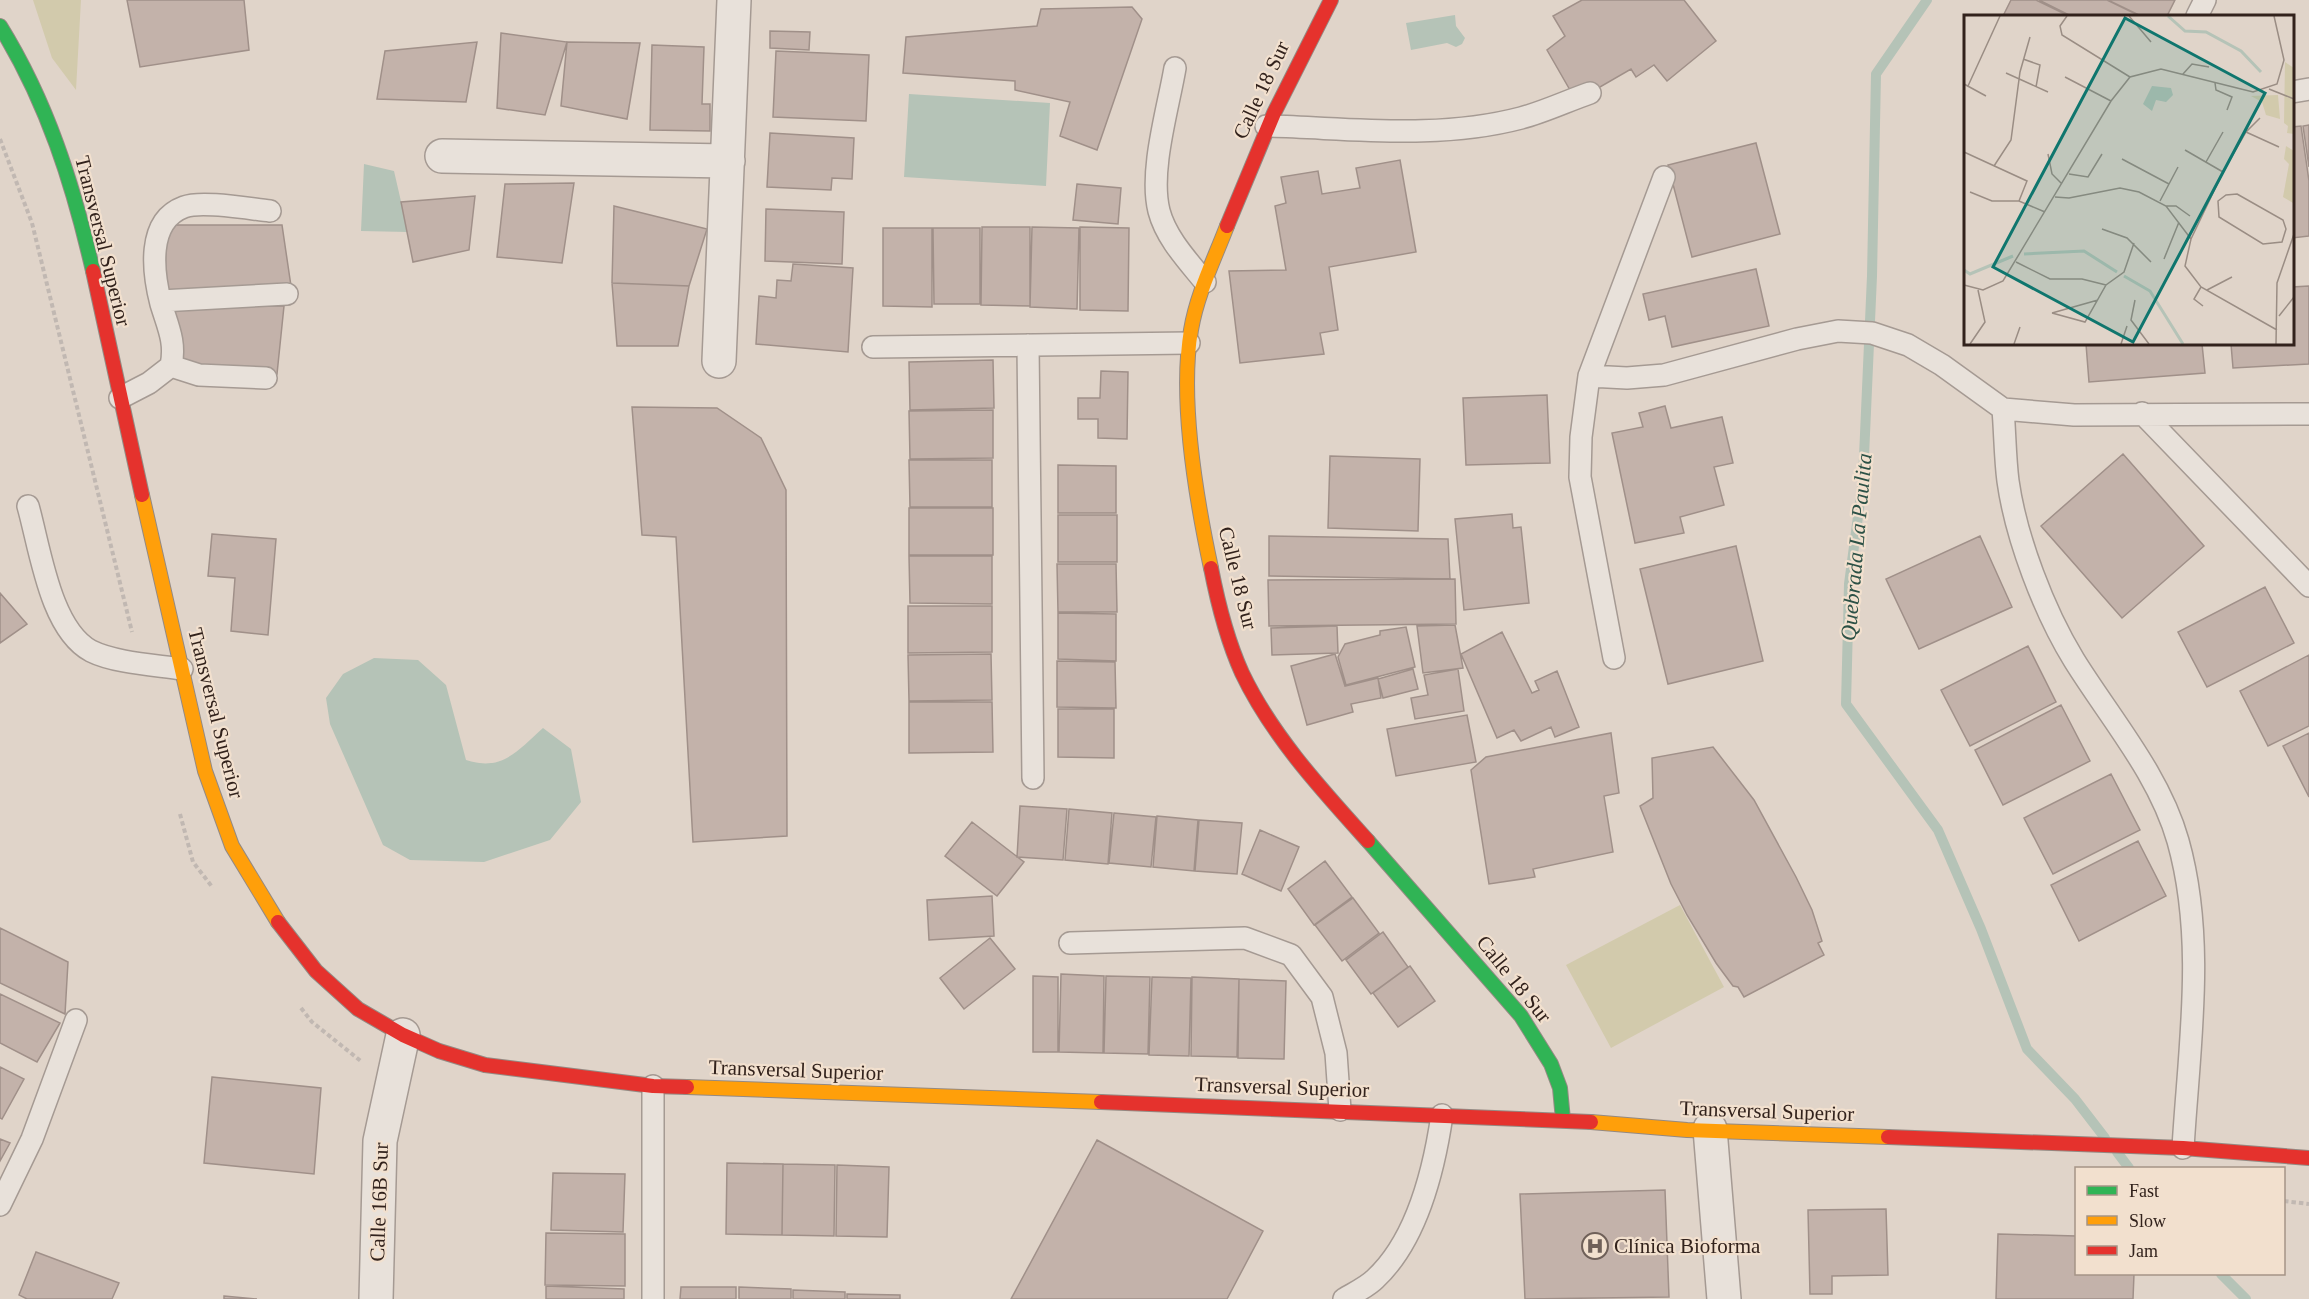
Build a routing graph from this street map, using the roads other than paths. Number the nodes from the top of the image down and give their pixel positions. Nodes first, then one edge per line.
1 (734, 0) edge
2 (1331, 0) edge
3 (2205, 0) edge
4 (2198, 15) edge
5 (0, 26) edge
6 (1175, 68) dead end
7 (2309, 89) edge
8 (2294, 92) edge
9 (1590, 93) dead end
10 (1266, 126) junction
11 (442, 156) dead end
12 (728, 161) junction
13 (1664, 177) dead end
14 (270, 211) dead end
15 (1204, 282) junction
16 (287, 294) dead end
17 (161, 301) junction
18 (1189, 343) junction
19 (1028, 345) junction
20 (873, 347) dead end
21 (719, 361) dead end
22 (171, 366) junction
23 (1589, 375) junction
24 (266, 378) dead end
25 (120, 398) junction
26 (2003, 409) junction
27 (2142, 413) junction
28 (2309, 414) edge
29 (28, 506) dead end
30 (2309, 586) edge
31 (1614, 658) dead end
32 (183, 669) junction
33 (1033, 778) dead end
34 (1070, 944) dead end
35 (76, 1020) dead end
36 (403, 1035) junction
37 (653, 1086) junction
38 (1340, 1110) junction
39 (1442, 1115) junction
40 (1563, 1120) junction
41 (1710, 1129) junction
42 (2183, 1148) junction
43 (2309, 1158) edge
44 (0, 1205) edge
45 (376, 1299) edge
46 (653, 1299) edge
47 (1344, 1299) edge
48 (1724, 1299) edge

1 - 12 street
2 - 10 main road, Calle 18 Sur
3 - 4 lane
5 - 25 main road, Transversal Superior
6 - 15 lane
7 - 8 lane
9 - 10 lane
10 - 15 main road, Calle 18 Sur
11 - 12 street
12 - 21 street
13 - 23 lane
14 - 17 lane
15 - 18 main road, Calle 18 Sur
16 - 17 lane
17 - 22 lane
18 - 19 lane
18 - 40 main road, Calle 18 Sur
19 - 20 lane
19 - 33 lane
22 - 24 lane
22 - 25 lane
23 - 26 lane
23 - 31 lane
25 - 32 main road, Transversal Superior
26 - 27 lane
26 - 42 lane
27 - 28 lane
27 - 30 lane
29 - 32 lane
32 - 36 main road, Transversal Superior
34 - 38 lane
35 - 44 lane
36 - 37 main road, Transversal Superior
36 - 45 street, Calle 16B Sur
37 - 38 main road, Transversal Superior
37 - 46 lane
38 - 39 main road, Transversal Superior
39 - 40 main road, Transversal Superior
39 - 47 lane
40 - 41 main road, Transversal Superior
41 - 42 main road, Transversal Superior
41 - 48 street
42 - 43 main road, Transversal Superior

